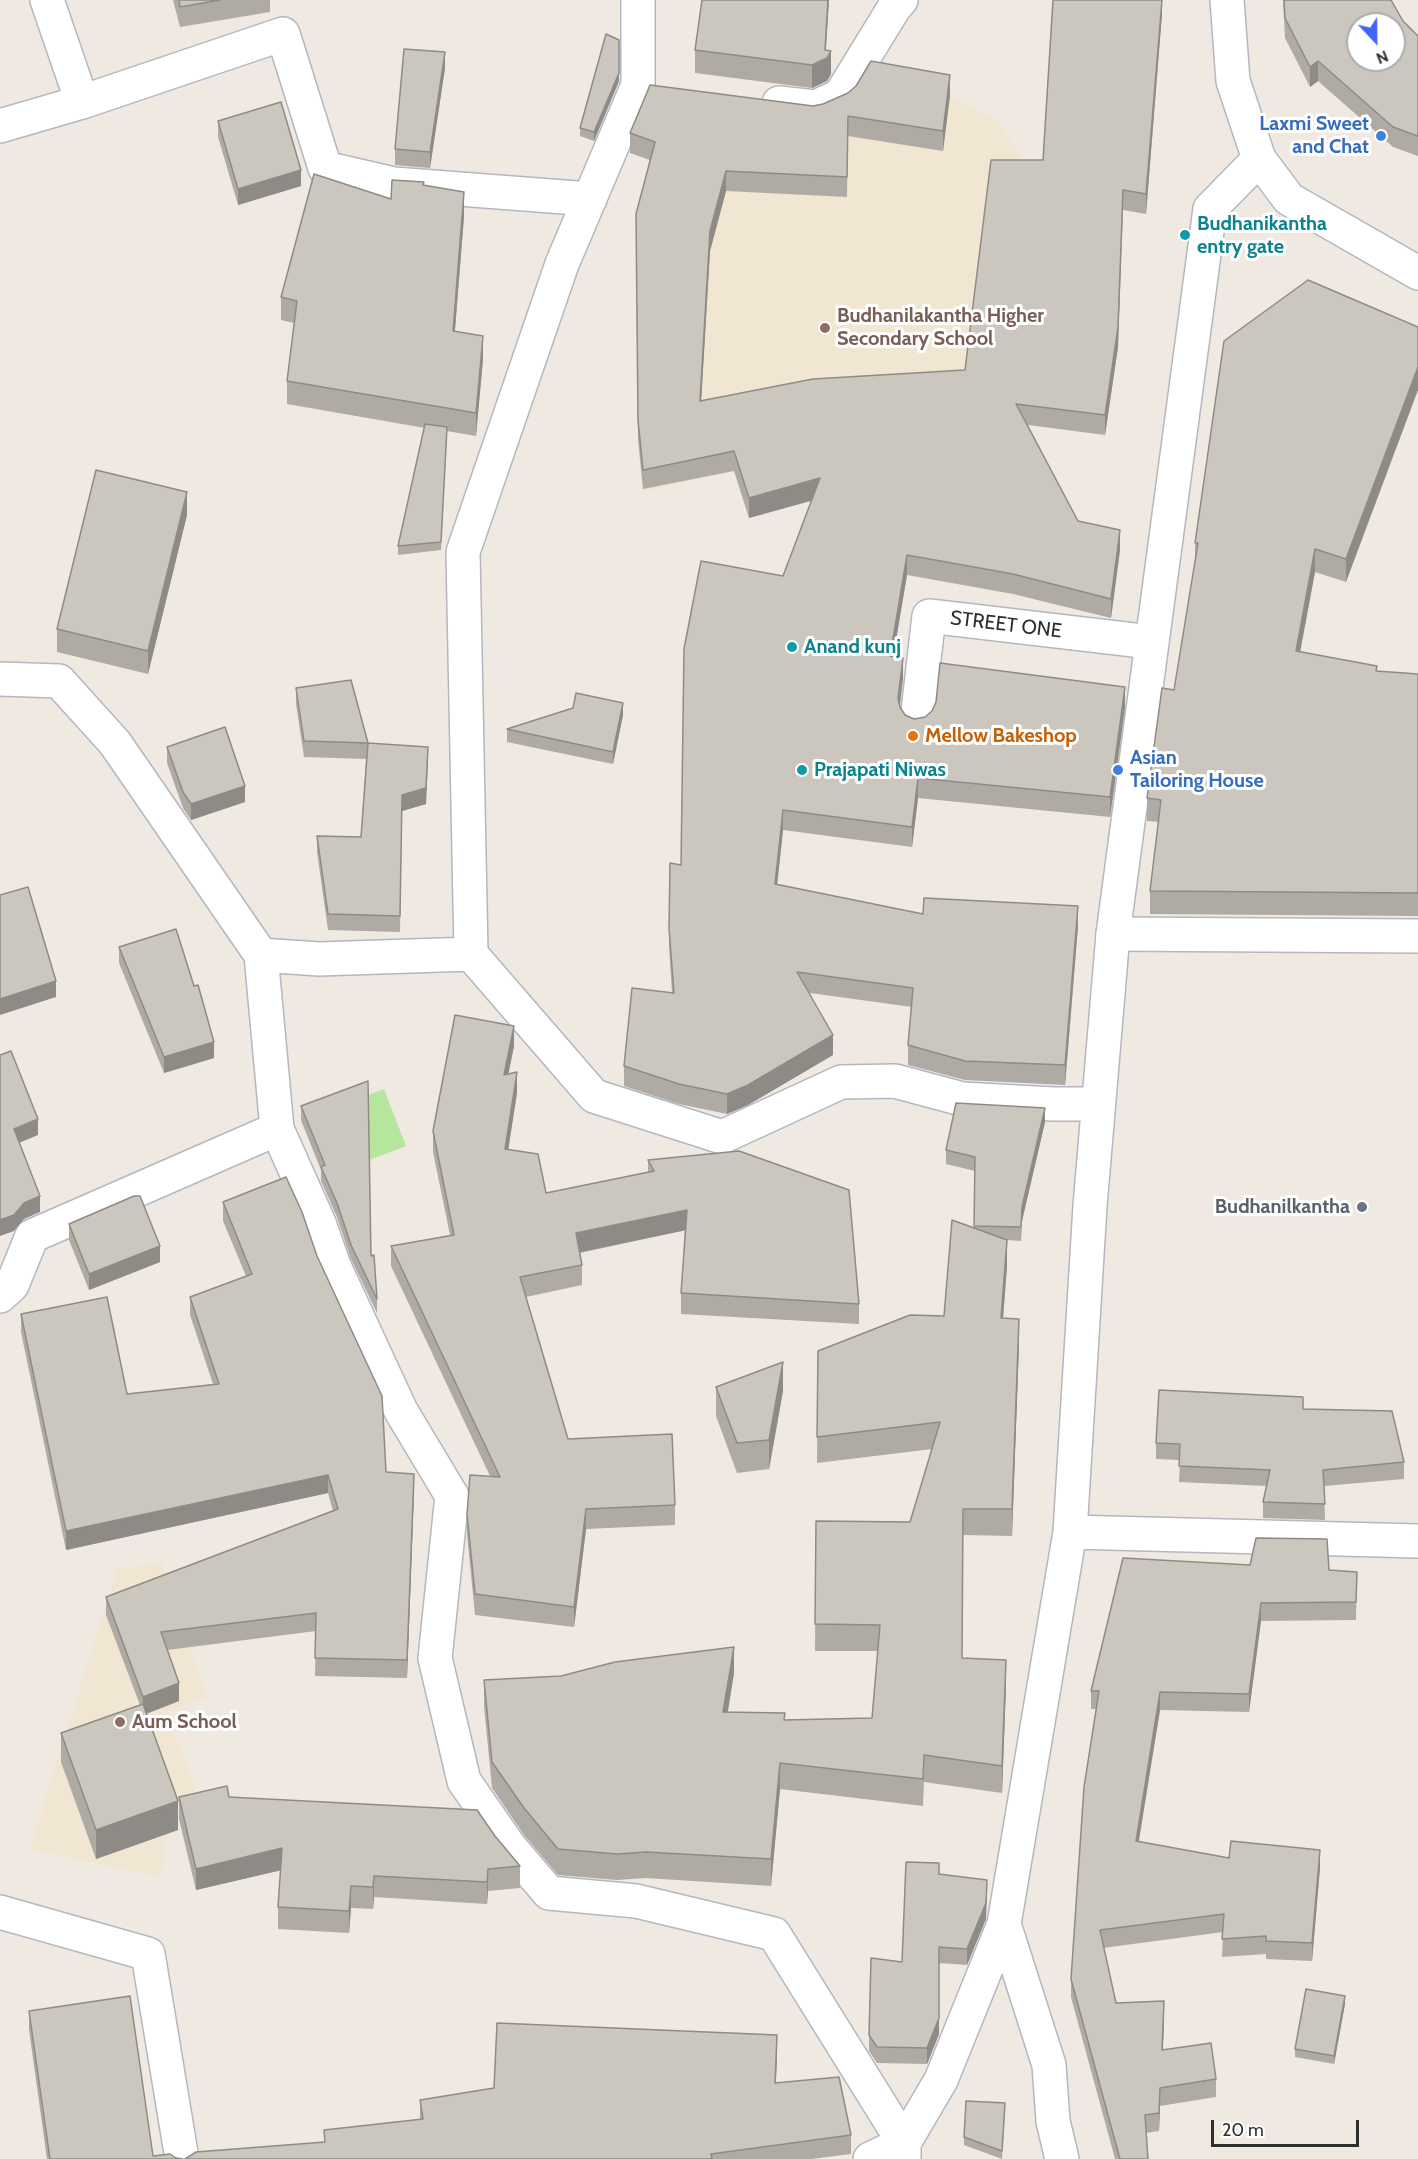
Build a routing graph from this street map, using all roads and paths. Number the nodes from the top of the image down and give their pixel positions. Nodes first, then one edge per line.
1 (47, 0) edge
2 (638, 0) edge
3 (901, 0) edge
4 (1227, 0) edge
5 (744, 98) edge
6 (82, 102) junction
7 (0, 126) edge
8 (1259, 159) junction
9 (590, 199) junction
10 (1418, 273) edge
11 (1151, 642) junction
12 (0, 679) edge
13 (917, 720) edge
14 (1113, 934) junction
15 (1418, 936) edge
16 (471, 954) junction
17 (261, 956) junction
18 (1098, 1104) junction
19 (277, 1129) junction
20 (0, 1296) edge
21 (1070, 1532) junction
22 (1418, 1541) edge
23 (0, 1912) edge
24 (1004, 1924) junction
25 (904, 2151) edge
26 (182, 2159) edge
27 (870, 2159) edge
28 (1062, 2159) edge

1 - 6 street
2 - 9 street
3 - 5 street
4 - 8 street
6 - 7 street
6 - 9 street
8 - 10 street
8 - 11 street
9 - 16 street
11 - 13 street, STREET ONE
11 - 14 street
12 - 17 street
14 - 15 street
14 - 18 street
16 - 17 street
16 - 18 street
17 - 19 street
18 - 21 street
19 - 20 street
19 - 25 street
21 - 22 street
21 - 24 street
23 - 26 street
24 - 25 street
24 - 28 street
25 - 27 street

